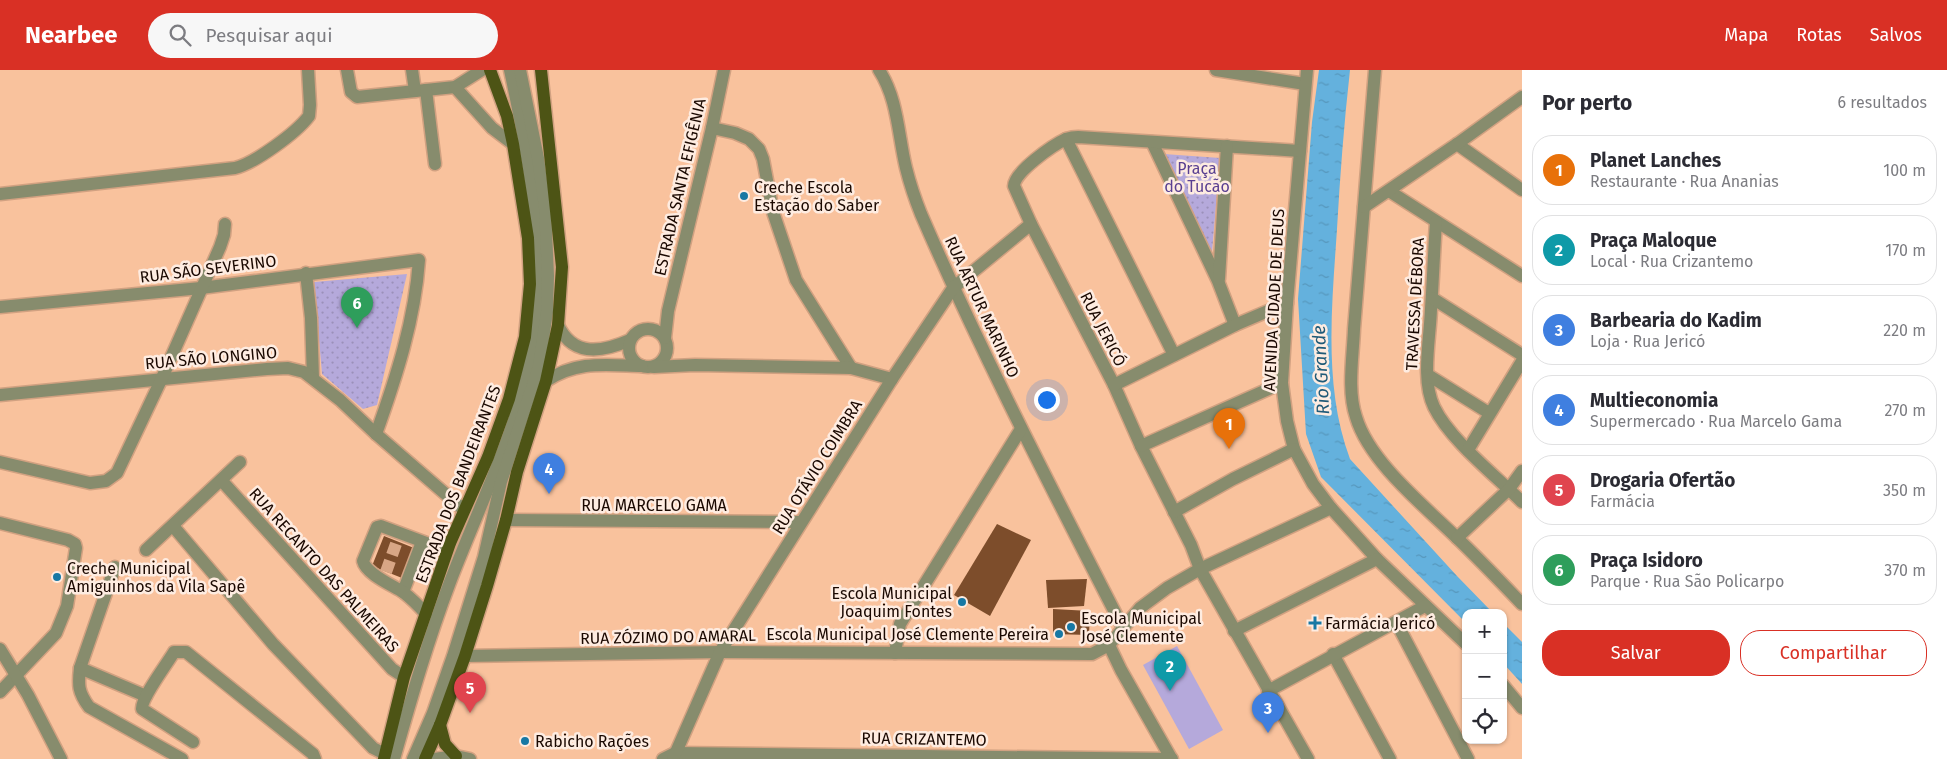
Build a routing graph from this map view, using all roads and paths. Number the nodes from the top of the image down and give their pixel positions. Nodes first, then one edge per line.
1 (308, 70) edge
2 (348, 70) edge
3 (412, 70) edge
4 (482, 70) edge
5 (490, 70) edge
6 (510, 70) edge
7 (520, 70) edge
8 (541, 70) edge
9 (724, 70) edge
10 (879, 70) edge
11 (1216, 70) edge
12 (1307, 70) edge
13 (1375, 70) edge
14 (1305, 84) junction
15 (455, 87) junction
16 (420, 90) junction
17 (1522, 97) edge
18 (712, 128) junction
19 (1066, 139) junction
20 (1152, 142) junction
21 (513, 144) junction
22 (1457, 144) junction
23 (1227, 146) junction
24 (1300, 151) junction
25 (435, 164) dead end
26 (1521, 189) edge
27 (1389, 191) junction
28 (0, 194) edge
29 (1364, 207) junction
30 (1436, 222) junction
31 (225, 224) dead end
32 (1030, 224) junction
33 (306, 273) junction
34 (1522, 276) edge
35 (1218, 281) junction
36 (201, 288) junction
37 (953, 288) junction
38 (1432, 298) junction
39 (1287, 303) junction
40 (0, 308) edge
41 (668, 312) junction
42 (558, 325) junction
43 (1235, 325) junction
44 (645, 329) junction
45 (630, 340) junction
46 (667, 344) junction
47 (1174, 355) junction
48 (1522, 355) edge
49 (1522, 361) edge
50 (695, 365) junction
51 (648, 366) junction
52 (851, 368) junction
53 (1428, 375) junction
54 (162, 378) junction
55 (313, 378) junction
56 (892, 379) junction
57 (546, 381) junction
58 (1282, 383) junction
59 (1114, 385) junction
60 (0, 395) edge
61 (1489, 413) junction
62 (1021, 429) junction
63 (376, 434) junction
64 (1141, 446) junction
65 (1294, 449) junction
66 (1468, 450) junction
67 (0, 462) edge
68 (240, 462) dead end
69 (1522, 471) edge
70 (222, 481) junction
71 (1509, 489) junction
72 (1522, 502) edge
73 (1331, 508) junction
74 (464, 510) junction
75 (1174, 512) junction
76 (506, 520) junction
77 (801, 522) junction
78 (0, 523) edge
79 (173, 526) junction
80 (1457, 538) junction
81 (422, 542) junction
82 (450, 543) junction
83 (146, 550) dead end
84 (1377, 559) junction
85 (115, 567) dead end
86 (1200, 569) junction
87 (403, 592) junction
88 (1522, 604) edge
89 (1426, 606) junction
90 (426, 614) junction
91 (1396, 622) junction
92 (1123, 628) junction
93 (1234, 631) junction
94 (1462, 640) edge
95 (1109, 645) junction
96 (0, 649) edge
97 (720, 652) junction
98 (895, 653) junction
99 (1334, 654) junction
100 (465, 656) junction
101 (80, 668) junction
102 (16, 676) junction
103 (404, 677) junction
104 (1507, 690) edge
105 (1268, 691) junction
106 (0, 692) edge
107 (146, 696) junction
108 (1522, 708) edge
109 (440, 725) junction
110 (192, 742) dead end
111 (456, 756) junction
112 (674, 756) edge
113 (388, 757) edge
114 (61, 759) edge
115 (182, 759) edge
116 (315, 759) edge
117 (413, 759) edge
118 (425, 759) edge
119 (434, 759) edge
120 (470, 759) edge
121 (663, 759) edge
122 (1171, 759) edge
123 (1308, 759) edge
124 (1390, 759) edge
125 (1468, 759) edge

1 - 28 street
2 - 16 street
3 - 16 street
4 - 15 street
5 - 21 main road, ESTRADA DOS BANDEIRANTES
6 - 113 street
7 - 117 street
8 - 42 main road
9 - 18 street, ESTRADA SANTA EFIGÊNIA
10 - 37 street, RUA ARTUR MARINHO
11 - 14 street
12 - 14 street, AVENIDA CIDADE DE DEUS
13 - 29 street
14 - 24 street, AVENIDA CIDADE DE DEUS
15 - 16 street
15 - 21 street
16 - 25 street
17 - 22 street
18 - 41 street, ESTRADA SANTA EFIGÊNIA
18 - 52 street
19 - 20 street, RUA JERICÓ
19 - 32 street, RUA JERICÓ
19 - 47 street
20 - 23 street, RUA JERICÓ
20 - 35 street
21 - 74 main road, ESTRADA DOS BANDEIRANTES
22 - 26 street
22 - 27 street
23 - 24 street, RUA JERICÓ
23 - 35 street
24 - 39 street, AVENIDA CIDADE DE DEUS
27 - 29 street
27 - 30 street
29 - 80 street
30 - 34 street
30 - 38 street, TRAVESSA DÉBORA
31 - 36 street
32 - 37 street, RUA OTÁVIO COIMBRA
32 - 59 street, RUA JERICÓ
33 - 36 street, RUA SÃO SEVERINO
33 - 55 street
33 - 63 street, RUA SÃO SEVERINO
35 - 43 street
36 - 40 street, RUA SÃO SEVERINO
36 - 54 street
37 - 56 street, RUA OTÁVIO COIMBRA
37 - 62 street, RUA ARTUR MARINHO
38 - 48 street
38 - 53 street, TRAVESSA DÉBORA
39 - 43 street
39 - 58 street, AVENIDA CIDADE DE DEUS
41 - 44 street
41 - 46 street, ESTRADA SANTA EFIGÊNIA
42 - 45 street
42 - 57 main road
43 - 47 street
44 - 45 street
44 - 46 street
45 - 51 street
46 - 50 street
46 - 51 street
47 - 59 street
49 - 61 street
50 - 51 street
50 - 52 street
51 - 57 street
52 - 56 street
53 - 61 street
53 - 66 street, TRAVESSA DÉBORA
54 - 55 street, RUA SÃO LONGINO
54 - 60 street, RUA SÃO LONGINO
54 - 67 street
55 - 63 street, RUA SÃO LONGINO
56 - 77 street, RUA OTÁVIO COIMBRA
57 - 76 main road
58 - 64 street
58 - 65 street, AVENIDA CIDADE DE DEUS
59 - 64 street, RUA JERICÓ
61 - 66 street
62 - 92 street, RUA ARTUR MARINHO
62 - 98 street
63 - 74 street, RUA SÃO LONGINO
64 - 75 street, RUA JERICÓ
65 - 73 street, AVENIDA CIDADE DE DEUS
65 - 75 street
66 - 71 street, TRAVESSA DÉBORA
68 - 70 street
69 - 71 street
70 - 79 street
70 - 103 street, RUA RECANTO DAS PALMEIRAS
71 - 72 street, TRAVESSA DÉBORA
71 - 80 street
73 - 84 street, AVENIDA CIDADE DE DEUS
73 - 86 street, RUA ZÓZIMO DO AMARAL
74 - 82 main road, ESTRADA DOS BANDEIRANTES
75 - 86 street, RUA JERICÓ
76 - 77 street, RUA MARCELO GAMA
76 - 100 main road
77 - 97 street, RUA OTÁVIO COIMBRA
78 - 102 street
79 - 83 street
79 - 113 street
80 - 88 street
81 - 82 street
81 - 87 street
81 - 87 street
82 - 90 main road, ESTRADA DOS BANDEIRANTES
84 - 89 street, AVENIDA CIDADE DE DEUS
84 - 93 street
85 - 101 street
86 - 92 street, RUA ZÓZIMO DO AMARAL
86 - 93 street, RUA JERICÓ
87 - 90 street
89 - 91 street
89 - 94 street, AVENIDA CIDADE DE DEUS
90 - 103 main road, ESTRADA DOS BANDEIRANTES
91 - 99 street
91 - 125 street
92 - 95 street, RUA ZÓZIMO DO AMARAL
93 - 105 street, RUA JERICÓ
95 - 98 street, RUA ZÓZIMO DO AMARAL
95 - 122 street
96 - 102 street
97 - 98 street, RUA ZÓZIMO DO AMARAL
97 - 100 street, RUA ZÓZIMO DO AMARAL
97 - 112 street, RUA OTÁVIO COIMBRA
99 - 105 street
99 - 124 street
100 - 109 main road
101 - 107 street
101 - 115 street
102 - 106 street
102 - 114 street
103 - 113 main road, ESTRADA DOS BANDEIRANTES
104 - 108 street
105 - 123 street, RUA JERICÓ
107 - 110 street
107 - 116 street
109 - 111 main road
109 - 118 main road
111 - 119 street
111 - 120 street
112 - 121 street
112 - 122 street, RUA CRIZANTEMO

